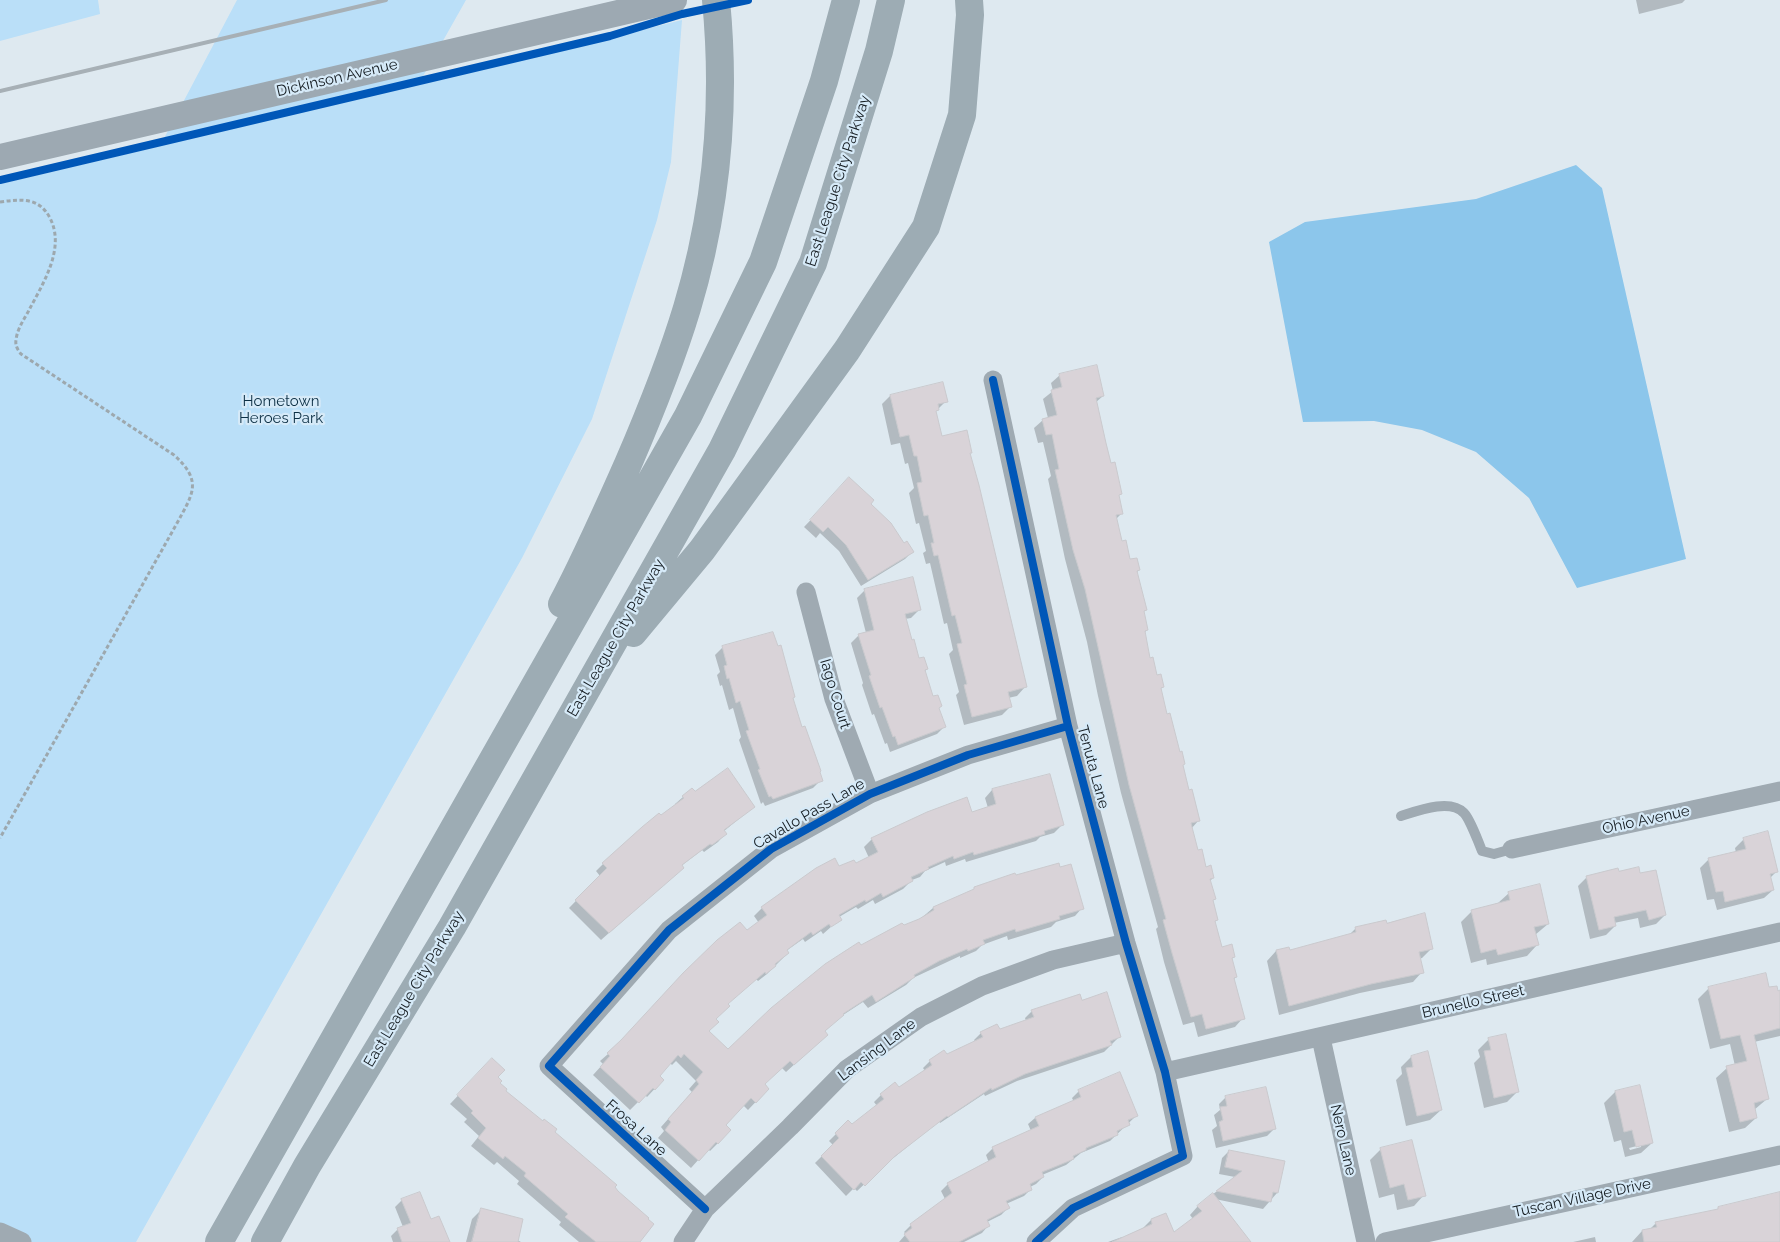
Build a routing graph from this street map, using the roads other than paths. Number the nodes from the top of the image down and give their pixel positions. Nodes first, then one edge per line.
1 (674, 0) edge
2 (716, 0) edge
3 (846, 0) edge
4 (891, 0) edge
5 (970, 0) edge
6 (0, 157) edge
7 (993, 380) dead end
8 (806, 592) dead end
9 (590, 684) junction
10 (1068, 726) junction
11 (1780, 791) edge
12 (870, 794) junction
13 (1401, 816) dead end
14 (1512, 849) joint
15 (397, 930) junction
16 (1780, 932) edge
17 (1126, 943) junction
18 (1321, 1038) junction
19 (549, 1066) joint
20 (1165, 1072) junction
21 (1780, 1155) edge
22 (705, 1209) junction
23 (0, 1232) edge
24 (22, 1242) edge
25 (219, 1242) edge
26 (265, 1242) edge
27 (683, 1242) edge
28 (1036, 1242) edge
29 (1366, 1242) edge
30 (1385, 1242) edge

1 - 6 street, Dickinson Avenue
2 - 15 main road
3 - 15 main road
4 - 9 main road, East League City Parkway
5 - 9 main road
7 - 10 street, Tenuta Lane
8 - 12 street, Iago Court
9 - 26 main road, East League City Parkway
10 - 12 street, Cavallo Pass Lane
10 - 17 street, Tenuta Lane
11 - 14 street, Ohio Avenue
12 - 19 street, Cavallo Pass Lane
13 - 14 lane
15 - 25 main road
16 - 18 street, Brunello Street
17 - 20 street, Tenuta Lane
17 - 22 street, Lansing Lane
18 - 20 street, Brunello Street
18 - 29 street, Nero Lane
19 - 22 street, Frosa Lane
20 - 28 street, Tenuta Lane
21 - 30 street, Tuscan Village Drive
22 - 27 street, Lansing Lane
23 - 24 street

